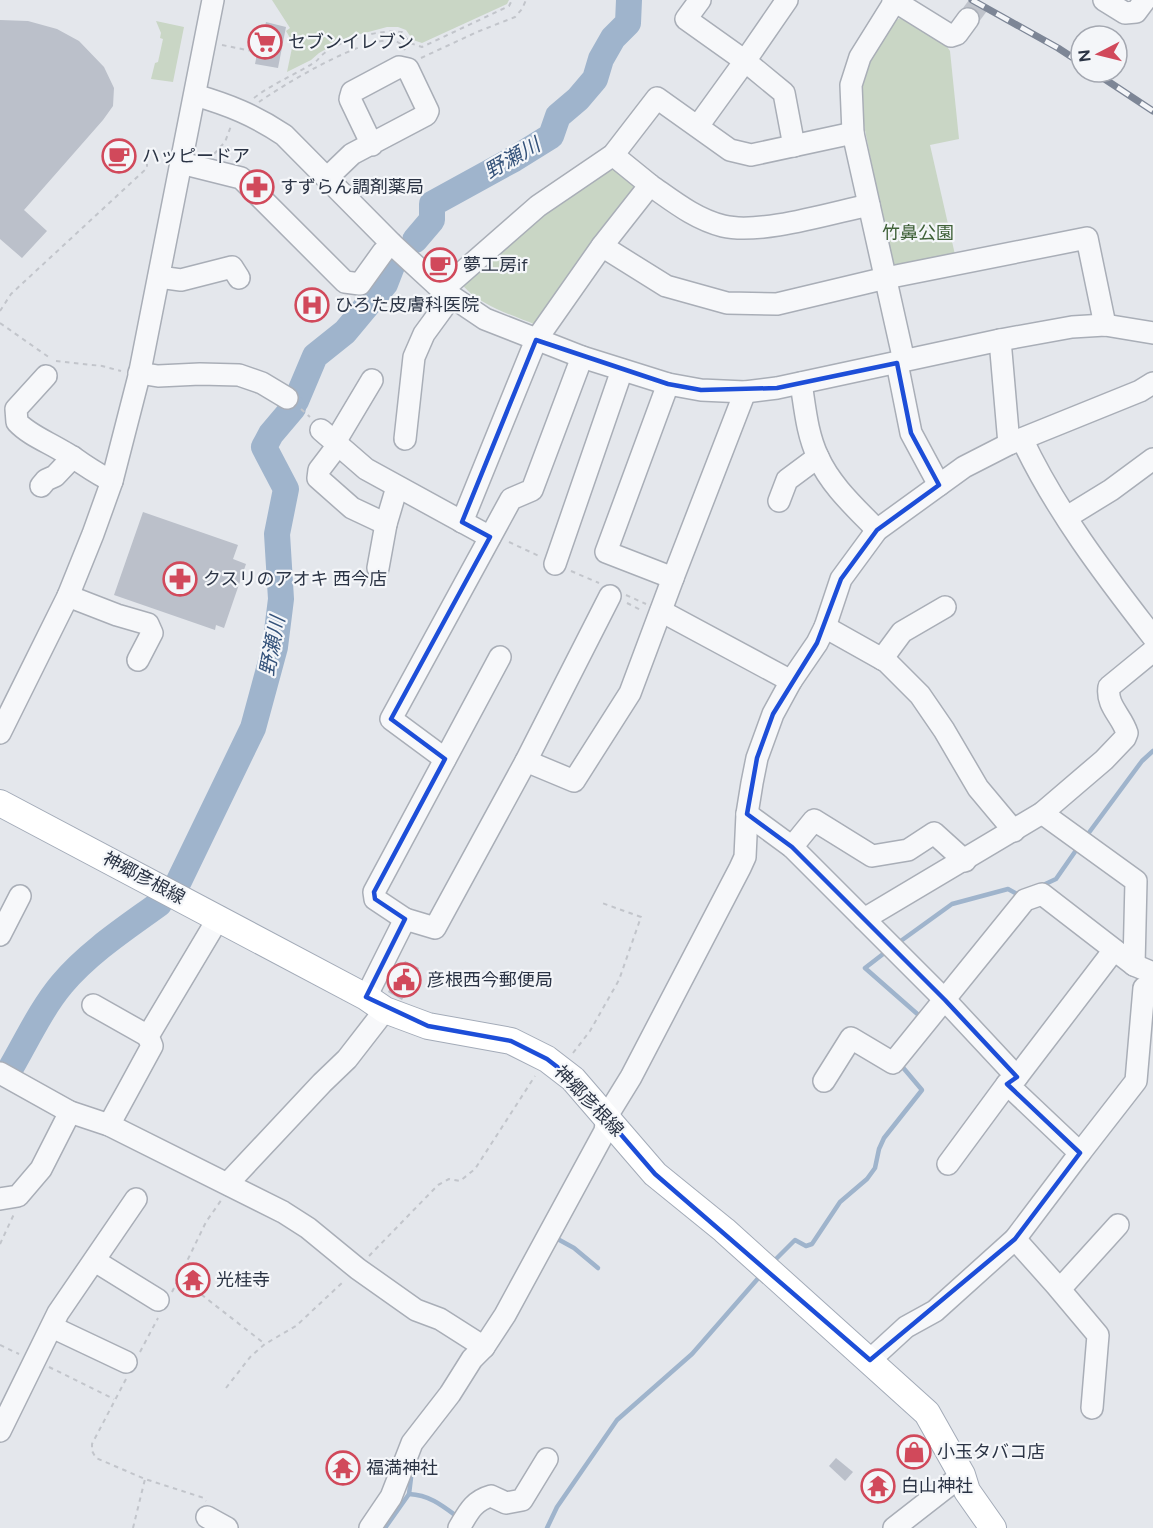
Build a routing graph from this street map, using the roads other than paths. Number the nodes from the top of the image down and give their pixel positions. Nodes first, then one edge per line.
1 (213, 0) edge
2 (700, 0) edge
3 (787, 0) edge
4 (1104, 0) edge
5 (1145, 0) edge
6 (894, 1) edge
7 (968, 19) tunnel mouth
8 (745, 61) junction
9 (195, 95) junction
10 (698, 126) junction
11 (853, 133) junction
12 (372, 144) dead end
13 (794, 146) junction
14 (613, 155) junction
15 (181, 163) junction
16 (327, 178) junction
17 (650, 185) junction
18 (869, 205) junction
19 (392, 244) junction
20 (602, 246) junction
21 (159, 277) junction
22 (239, 278) dead end
23 (886, 278) junction
24 (447, 293) junction
25 (1105, 325) junction
26 (1153, 333) edge
27 (536, 340) junction
28 (1000, 340) junction
29 (582, 357) junction
30 (901, 362) junction
31 (622, 370) junction
32 (134, 374) junction
33 (46, 376) dead end
34 (372, 381) dead end
35 (801, 383) junction
36 (1153, 383) edge
37 (668, 384) junction
38 (745, 392) junction
39 (287, 398) road end
40 (332, 439) junction
41 (405, 439) dead end
42 (1015, 441) junction
43 (73, 457) junction
44 (818, 457) junction
45 (1153, 459) edge
46 (112, 481) junction
47 (939, 485) junction
48 (41, 486) dead end
49 (397, 487) junction
50 (779, 501) dead end
51 (1067, 517) junction
52 (462, 522) junction
53 (386, 524) junction
54 (877, 530) junction
55 (491, 536) junction
56 (555, 564) road end
57 (378, 568) dead end
58 (673, 578) junction
59 (613, 592) road end
60 (68, 596) junction
61 (945, 607) dead end
62 (660, 616) junction
63 (825, 627) junction
64 (1153, 637) edge
65 (1153, 651) edge
66 (500, 657) dead end
67 (882, 659) junction
68 (138, 660) dead end
69 (791, 681) junction
70 (0, 733) edge
71 (445, 759) junction
72 (526, 761) junction
73 (0, 803) edge
74 (1042, 813) junction
75 (747, 814) junction
76 (1014, 831) junction
77 (792, 847) junction
78 (964, 861) junction
79 (20, 896) dead end
80 (219, 917) junction
81 (405, 919) junction
82 (864, 919) junction
83 (0, 935) edge
84 (1114, 950) junction
85 (1144, 975) edge
86 (945, 1000) junction
87 (375, 1003) junction
88 (93, 1005) dead end
89 (148, 1036) junction
90 (0, 1073) edge
91 (824, 1081) dead end
92 (1012, 1081) junction
93 (70, 1112) junction
94 (606, 1116) junction
95 (109, 1125) junction
96 (1080, 1153) junction
97 (948, 1164) dead end
98 (230, 1185) junction
99 (9, 1198) edge
100 (136, 1199) dead end
101 (1118, 1225) dead end
102 (1015, 1239) junction
103 (95, 1261) junction
104 (1060, 1290) junction
105 (163, 1303) road end
106 (52, 1327) junction
107 (484, 1347) junction
108 (870, 1360) junction
109 (131, 1364) road end
110 (1092, 1408) dead end
111 (0, 1431) edge
112 (547, 1460) dead end
113 (962, 1475) junction
114 (207, 1517) road end
115 (462, 1523) edge
116 (227, 1528) edge
117 (371, 1528) edge
118 (894, 1528) edge
119 (993, 1528) edge

1 - 9 street
2 - 8 street
3 - 8 street
4 - 5 street
6 - 7 street
6 - 11 street
8 - 10 street
8 - 13 street
9 - 15 street
9 - 16 street
10 - 13 street
10 - 14 street
11 - 13 street
11 - 18 street
12 - 16 street
14 - 17 street
14 - 24 street
15 - 19 street
15 - 21 street
16 - 19 street
17 - 18 street
17 - 20 street
18 - 23 street
19 - 24 street
20 - 23 street
20 - 27 street
21 - 22 street
21 - 32 street
23 - 25 street
23 - 30 street
24 - 27 street
24 - 41 street
25 - 26 street
25 - 28 street
27 - 29 street
27 - 52 street
28 - 30 street
28 - 42 street
29 - 31 street
29 - 55 street
30 - 35 street
30 - 47 street
31 - 37 street
31 - 56 street
32 - 39 street
32 - 46 street
33 - 43 street
34 - 40 street
35 - 38 street
35 - 44 street
36 - 42 street
37 - 38 street
37 - 58 street
38 - 58 street
40 - 49 street
40 - 53 street
42 - 47 street
42 - 51 street
43 - 46 street
43 - 48 street
44 - 50 street
44 - 54 street
45 - 51 street
46 - 60 street
47 - 54 street
49 - 52 street
49 - 53 street
51 - 64 street
52 - 55 street
53 - 57 street
54 - 63 street
55 - 71 street
58 - 62 street
59 - 72 street
60 - 68 street
60 - 70 street
61 - 67 street
62 - 69 street
62 - 72 street
63 - 67 street
63 - 69 street
65 - 74 street
66 - 71 street
67 - 76 street
69 - 75 street
71 - 81 street
72 - 81 street
73 - 80 main road, 神郷彦根線
74 - 76 street
74 - 85 street
75 - 77 street
75 - 94 street
76 - 78 street
77 - 78 street
77 - 82 street
78 - 82 street
79 - 83 street
80 - 87 main road, 神郷彦根線
80 - 89 street
81 - 87 street
82 - 86 street
84 - 85 street
84 - 86 street
84 - 92 street
85 - 96 street
86 - 91 street
86 - 92 street
87 - 94 main road, 神郷彦根線
87 - 98 street
88 - 89 street
89 - 95 street
90 - 93 street
92 - 96 street
92 - 97 street
93 - 95 street
93 - 99 street
94 - 107 street
94 - 108 main road, 神郷彦根線
95 - 98 street
96 - 102 street
98 - 107 street
100 - 103 street
101 - 104 street
102 - 104 street
102 - 108 street
103 - 105 street
103 - 106 street
104 - 110 street
106 - 109 street
106 - 111 street
107 - 117 street
108 - 113 main road, 神郷彦根線
112 - 115 street
113 - 118 street
113 - 119 main road, 神郷彦根線
114 - 116 street

